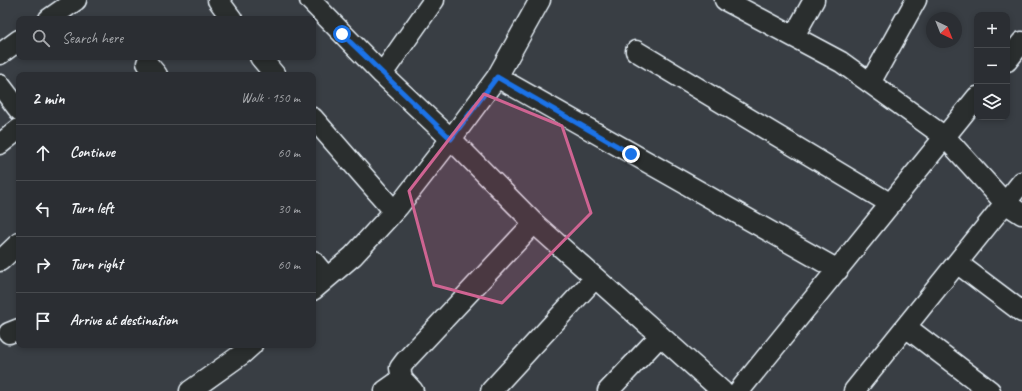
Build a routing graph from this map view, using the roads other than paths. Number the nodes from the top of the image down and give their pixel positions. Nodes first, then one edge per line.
1 (76, 0) edge
2 (218, 0) edge
3 (434, 0) edge
4 (540, 0) edge
5 (725, 0) edge
6 (814, 0) edge
7 (916, 0) edge
8 (319, 9) edge
9 (53, 16) edge
10 (230, 16) edge
11 (794, 36) junction
12 (16, 42) edge
13 (1022, 42) edge
14 (636, 51) dead end
15 (0, 54) edge
16 (1010, 57) edge
17 (382, 74) junction
18 (497, 77) junction
19 (870, 83) junction
20 (0, 86) edge
21 (974, 101) edge
22 (16, 106) edge
23 (316, 121) edge
24 (16, 132) edge
25 (945, 137) junction
26 (451, 139) junction
27 (0, 144) edge
28 (1022, 182) edge
29 (1005, 203) junction
30 (891, 204) junction
31 (394, 211) junction
32 (1022, 214) edge
33 (534, 223) junction
34 (16, 246) edge
35 (0, 261) edge
36 (957, 263) junction
37 (838, 270) junction
38 (316, 271) edge
39 (595, 278) junction
40 (320, 284) edge
41 (1022, 312) edge
42 (906, 327) junction
43 (660, 336) junction
44 (249, 348) edge
45 (408, 385) edge
46 (190, 391) edge
47 (385, 391) edge
48 (491, 391) edge
49 (608, 391) edge
50 (722, 391) edge
51 (739, 391) edge
52 (854, 391) edge
53 (990, 391) edge

1 - 9 street
2 - 10 street
3 - 17 street
4 - 18 street
5 - 11 street
6 - 11 street
7 - 19 street
8 - 17 street
11 - 19 street
12 - 15 street
13 - 16 street
14 - 30 street
17 - 26 street
18 - 26 street
18 - 37 street
19 - 25 street
20 - 22 street
21 - 25 street
23 - 31 street
24 - 27 street
25 - 29 street
25 - 30 street
26 - 31 street
26 - 33 street
28 - 29 street
29 - 32 street
29 - 36 street
30 - 37 street
31 - 40 street
33 - 39 street
33 - 45 street
34 - 35 street
36 - 41 street
36 - 42 street
37 - 51 street
38 - 40 street
39 - 43 street
39 - 48 street
42 - 52 street
42 - 53 street
43 - 49 street
43 - 50 street
44 - 46 street
45 - 47 street

